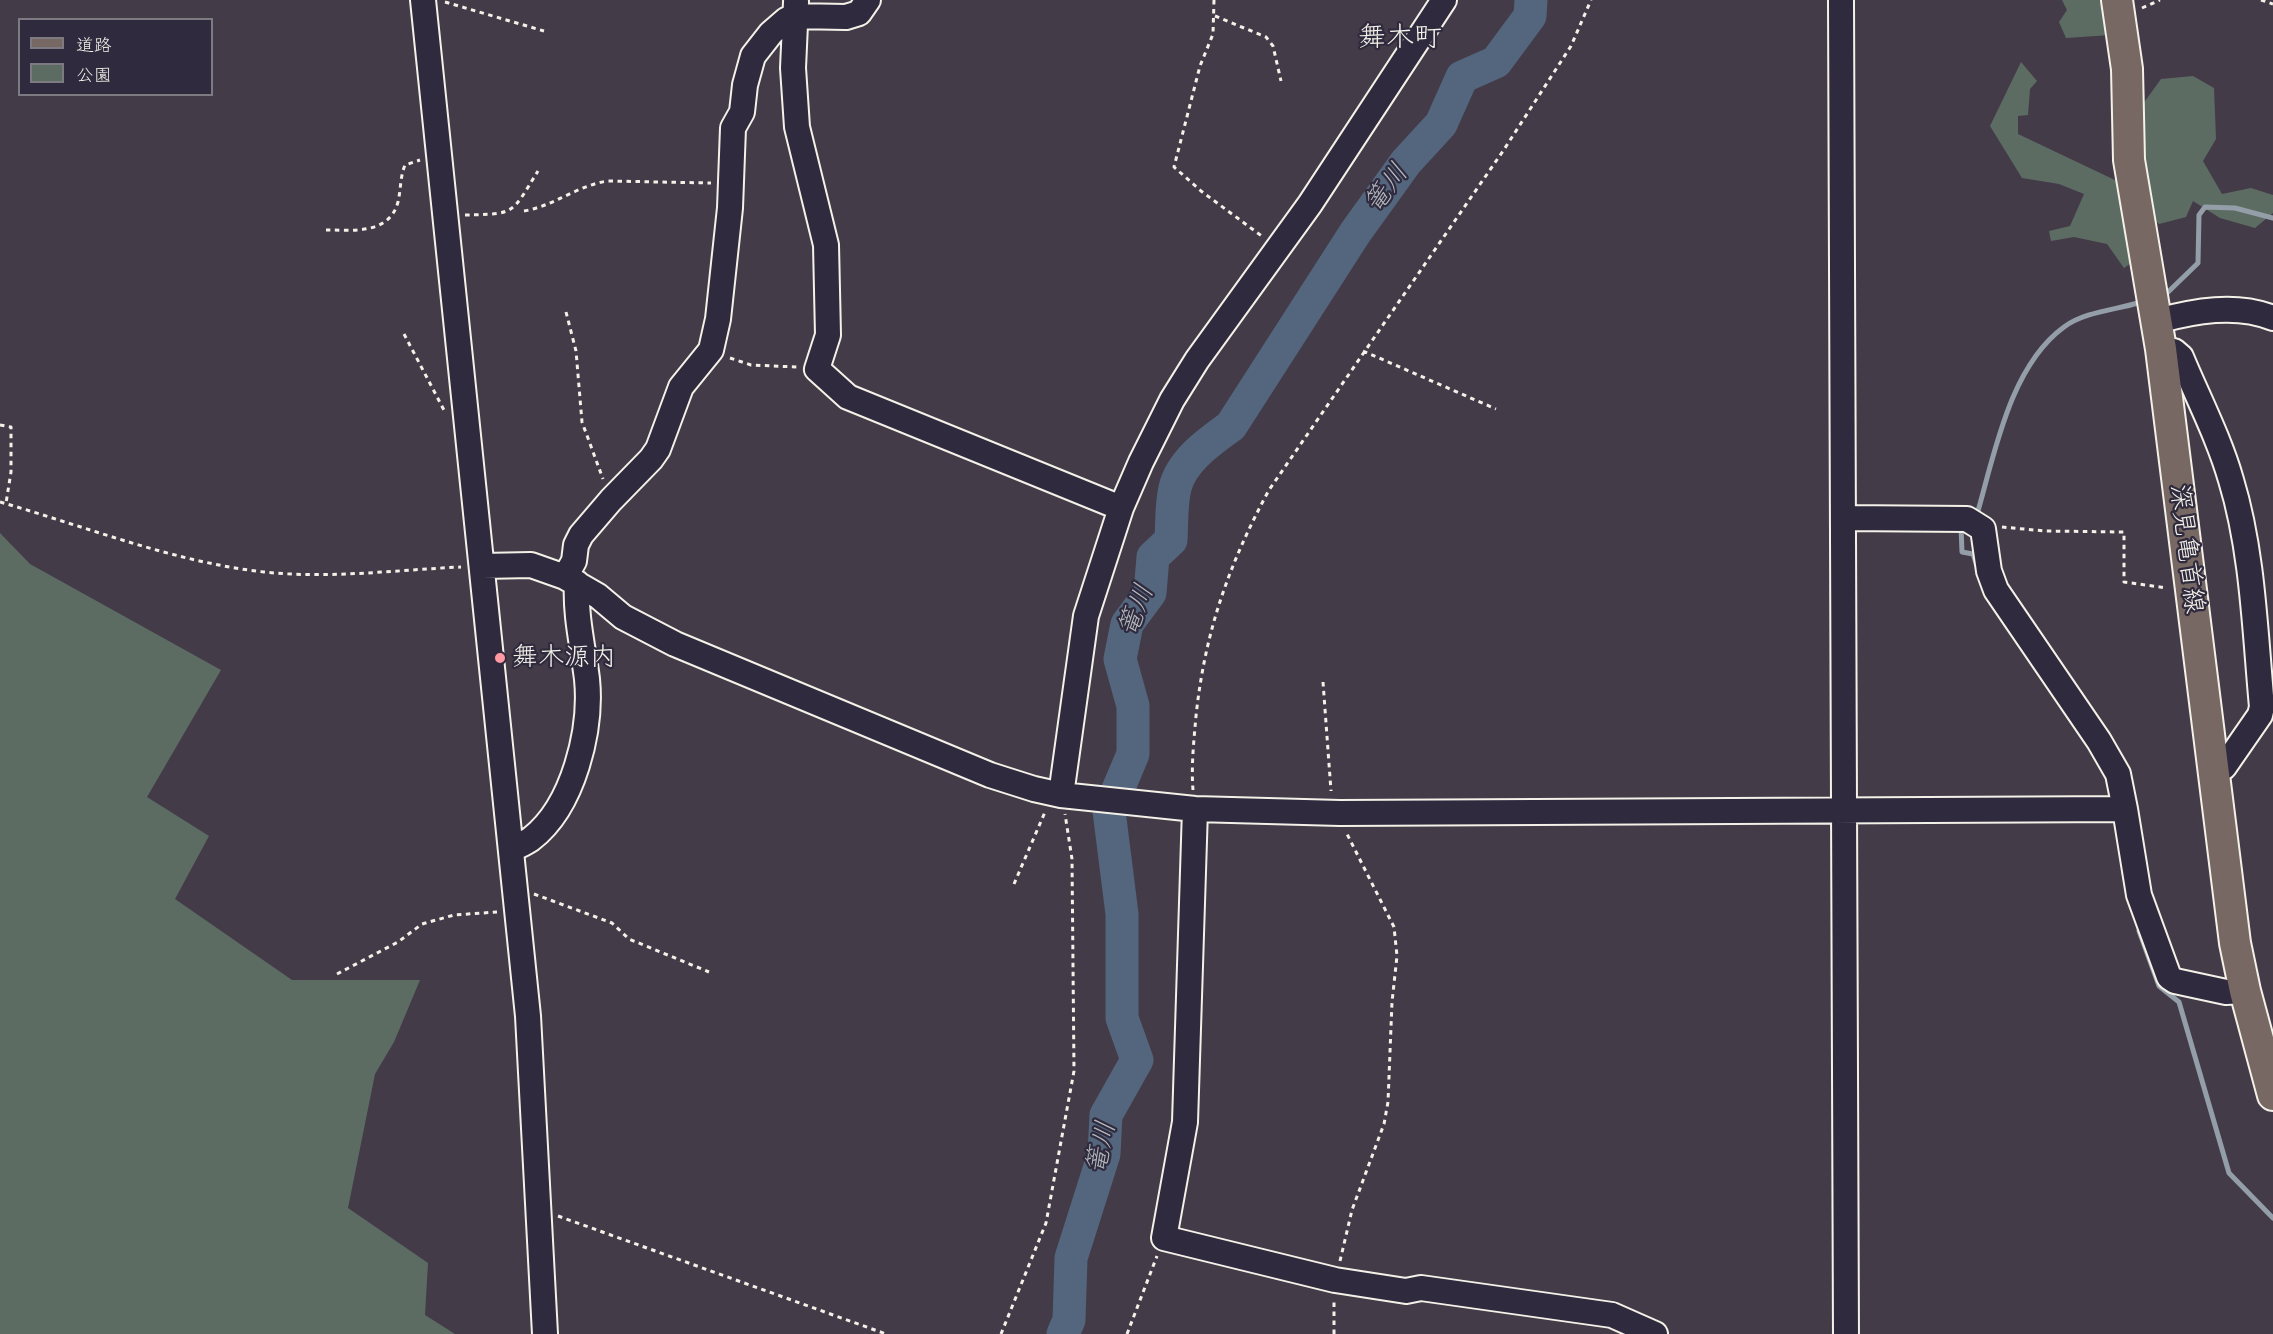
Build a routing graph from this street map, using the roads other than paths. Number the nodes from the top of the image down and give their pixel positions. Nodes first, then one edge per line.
1 (868, 0) edge
2 (1444, 0) edge
3 (1840, 0) edge
4 (2117, 0) edge
5 (423, 1) edge
6 (795, 8) edge
7 (2273, 318) edge
8 (2159, 335) junction
9 (1121, 508) junction
10 (1844, 518) junction
11 (483, 566) junction
12 (571, 580) junction
13 (2213, 772) junction
14 (1055, 794) junction
15 (1190, 808) junction
16 (2123, 809) junction
17 (1844, 810) junction
18 (511, 850) junction
19 (2245, 991) junction
20 (2273, 1095) edge
21 (545, 1334) edge
22 (1655, 1334) edge
23 (1846, 1334) edge

1 - 6 street
2 - 9 street
3 - 10 street
4 - 8 main road, 深見亀首線
5 - 11 street
6 - 9 street
6 - 12 street
7 - 8 street
8 - 13 main road, 深見亀首線
8 - 13 street
9 - 14 street
10 - 16 street
10 - 17 street
11 - 12 street
11 - 18 street
12 - 14 street
12 - 18 street
13 - 19 main road, 深見亀首線
14 - 15 street
15 - 17 street
15 - 22 street
16 - 17 street
16 - 19 street
17 - 23 street
18 - 21 street
19 - 20 main road, 深見亀首線

